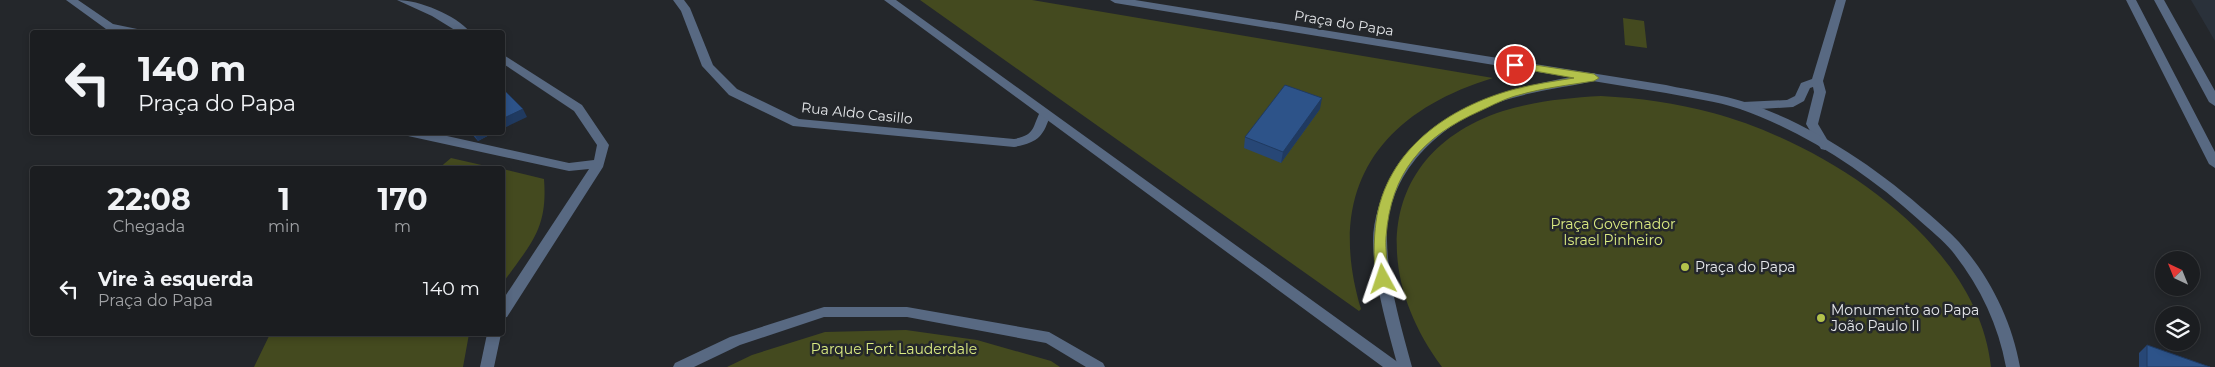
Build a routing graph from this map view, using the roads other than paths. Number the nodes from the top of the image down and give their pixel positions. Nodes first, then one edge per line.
1 (71, 0) edge
2 (402, 0) edge
3 (678, 0) edge
4 (889, 0) edge
5 (1116, 0) edge
6 (1841, 0) edge
7 (2131, 0) edge
8 (2159, 0) edge
9 (127, 30) edge
10 (463, 30) edge
11 (505, 59) edge
12 (1594, 78) junction
13 (1817, 81) junction
14 (2215, 102) edge
15 (1743, 106) junction
16 (1045, 114) junction
17 (422, 135) edge
18 (1825, 146) junction
19 (598, 164) junction
20 (2215, 164) edge
21 (505, 308) edge
22 (494, 336) edge
23 (2014, 366) edge
24 (487, 367) edge
25 (680, 367) edge
26 (1098, 367) edge
27 (1394, 367) edge
28 (1405, 367) edge

1 - 9 street
2 - 10 street
3 - 16 street, Rua Aldo Casillo
4 - 16 street
5 - 12 street, Praça do Papa
6 - 13 street
7 - 20 street
8 - 14 street
11 - 19 street
12 - 15 street, Praça do Papa
12 - 28 street
13 - 15 street
13 - 18 street
15 - 18 street, Praça do Papa
16 - 27 street
17 - 19 street
18 - 23 street, Praça do Papa
19 - 21 street
22 - 24 street
25 - 26 street

